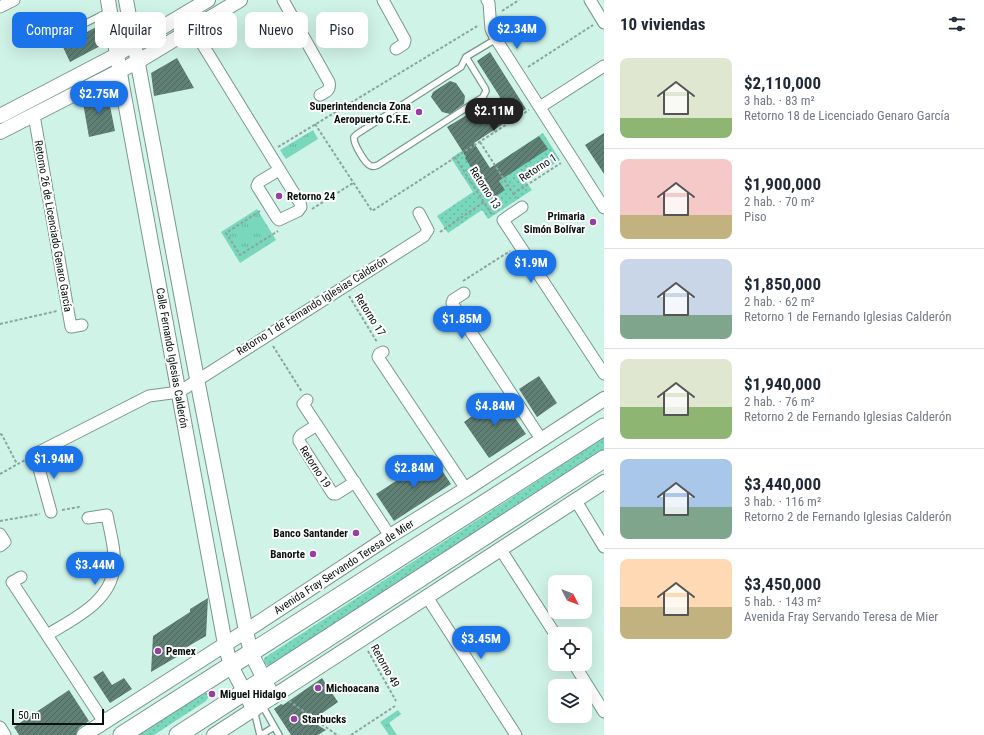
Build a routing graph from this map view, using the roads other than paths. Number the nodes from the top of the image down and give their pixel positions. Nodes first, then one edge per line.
1 (13, 0) edge
2 (126, 0) edge
3 (208, 0) edge
4 (240, 0) edge
5 (283, 0) edge
6 (382, 0) edge
7 (487, 0) edge
8 (590, 0) edge
9 (109, 6) edge
10 (0, 7) edge
11 (128, 12) edge
12 (221, 12) edge
13 (87, 20) edge
14 (603, 21) edge
15 (166, 24) edge
16 (496, 39) junction
17 (174, 40) edge
18 (127, 48) edge
19 (135, 48) edge
20 (205, 48) edge
21 (396, 49) dead end
22 (118, 54) junction
23 (466, 57) junction
24 (138, 62) junction
25 (604, 66) edge
26 (120, 71) junction
27 (320, 95) dead end
28 (540, 107) junction
29 (34, 114) junction
30 (0, 116) edge
31 (0, 132) edge
32 (279, 170) junction
33 (603, 205) edge
34 (522, 207) road end
35 (419, 214) dead end
36 (464, 293) road end
37 (82, 325) dead end
38 (383, 352) road end
39 (604, 374) edge
40 (197, 379) junction
41 (179, 392) junction
42 (604, 399) edge
43 (307, 400) road end
44 (317, 425) junction
45 (604, 427) edge
46 (541, 439) junction
47 (604, 459) edge
48 (355, 482) junction
49 (604, 482) edge
50 (466, 490) junction
51 (576, 500) junction
52 (51, 512) dead end
53 (88, 518) dead end
54 (0, 534) edge
55 (390, 536) junction
56 (0, 546) edge
57 (604, 547) edge
58 (501, 550) junction
59 (21, 577) dead end
60 (428, 597) junction
61 (550, 627) edge
62 (246, 631) junction
63 (47, 635) junction
64 (225, 644) junction
65 (251, 653) junction
66 (231, 666) junction
67 (578, 671) edge
68 (264, 679) junction
69 (244, 692) junction
70 (267, 701) junction
71 (604, 712) edge
72 (104, 722) junction
73 (0, 727) edge
74 (274, 727) junction
75 (5, 735) edge
76 (84, 735) edge
77 (122, 735) edge
78 (178, 735) edge
79 (214, 735) edge
80 (261, 735) edge
81 (279, 735) edge
82 (516, 735) edge

1 - 10 street
2 - 11 street, Calle Fernando Iglesias Calderón
3 - 15 street
4 - 12 street
5 - 27 street
6 - 21 street
7 - 16 street
8 - 14 street
9 - 13 lane
9 - 22 street, Calle Fernando Iglesias Calderón
16 - 23 lane
16 - 28 street
17 - 24 street
18 - 22 street
19 - 24 street, Calle Fernando Iglesias Calderón
20 - 32 street
22 - 26 street, Calle Fernando Iglesias Calderón
22 - 30 street
23 - 23 lane
24 - 26 street
24 - 40 street, Calle Fernando Iglesias Calderón
25 - 28 street
26 - 29 street
26 - 41 street, Calle Fernando Iglesias Calderón
28 - 33 street
29 - 31 street
29 - 37 street, Retorno 26 de Licenciado Genaro García
32 - 32 street
34 - 39 street
35 - 40 street, Retorno 1 de Fernando Iglesias Calderón
36 - 46 street
38 - 50 street
40 - 41 street, Retorno 1 de Fernando Iglesias Calderón
40 - 62 street, Calle Fernando Iglesias Calderón
41 - 52 street
41 - 64 street, Calle Fernando Iglesias Calderón
42 - 46 street, Avenida Fray Servando Teresa de Mier
43 - 44 street
44 - 48 street
44 - 48 street, Retorno 19
45 - 65 main road, Avenida Fray Servando Teresa de Mier
46 - 50 street, Avenida Fray Servando Teresa de Mier
47 - 68 main road
48 - 55 street
49 - 51 street
50 - 55 street, Avenida Fray Servando Teresa de Mier
51 - 57 street
51 - 58 street
53 - 63 street
54 - 56 street
55 - 62 street, Avenida Fray Servando Teresa de Mier
58 - 60 street
58 - 61 street
59 - 63 street
60 - 70 street
60 - 82 street
62 - 64 street, Avenida Fray Servando Teresa de Mier
62 - 65 street, Calle Fernando Iglesias Calderón
63 - 72 street
64 - 66 street, Calle Fernando Iglesias Calderón
64 - 72 street, Avenida Fray Servando Teresa de Mier
65 - 66 main road, Avenida Fray Servando Teresa de Mier
65 - 68 street, Calle Fernando Iglesias Calderón
66 - 69 street, Calle Fernando Iglesias Calderón
66 - 77 main road, Avenida Fray Servando Teresa de Mier
67 - 71 street
68 - 69 main road
68 - 70 street, Calle Fernando Iglesias Calderón
69 - 70 street, Calle Fernando Iglesias Calderón
69 - 78 main road
70 - 74 lane
70 - 79 street
70 - 80 lane
72 - 76 street, Avenida Fray Servando Teresa de Mier
73 - 75 street
74 - 80 lane
74 - 81 lane

